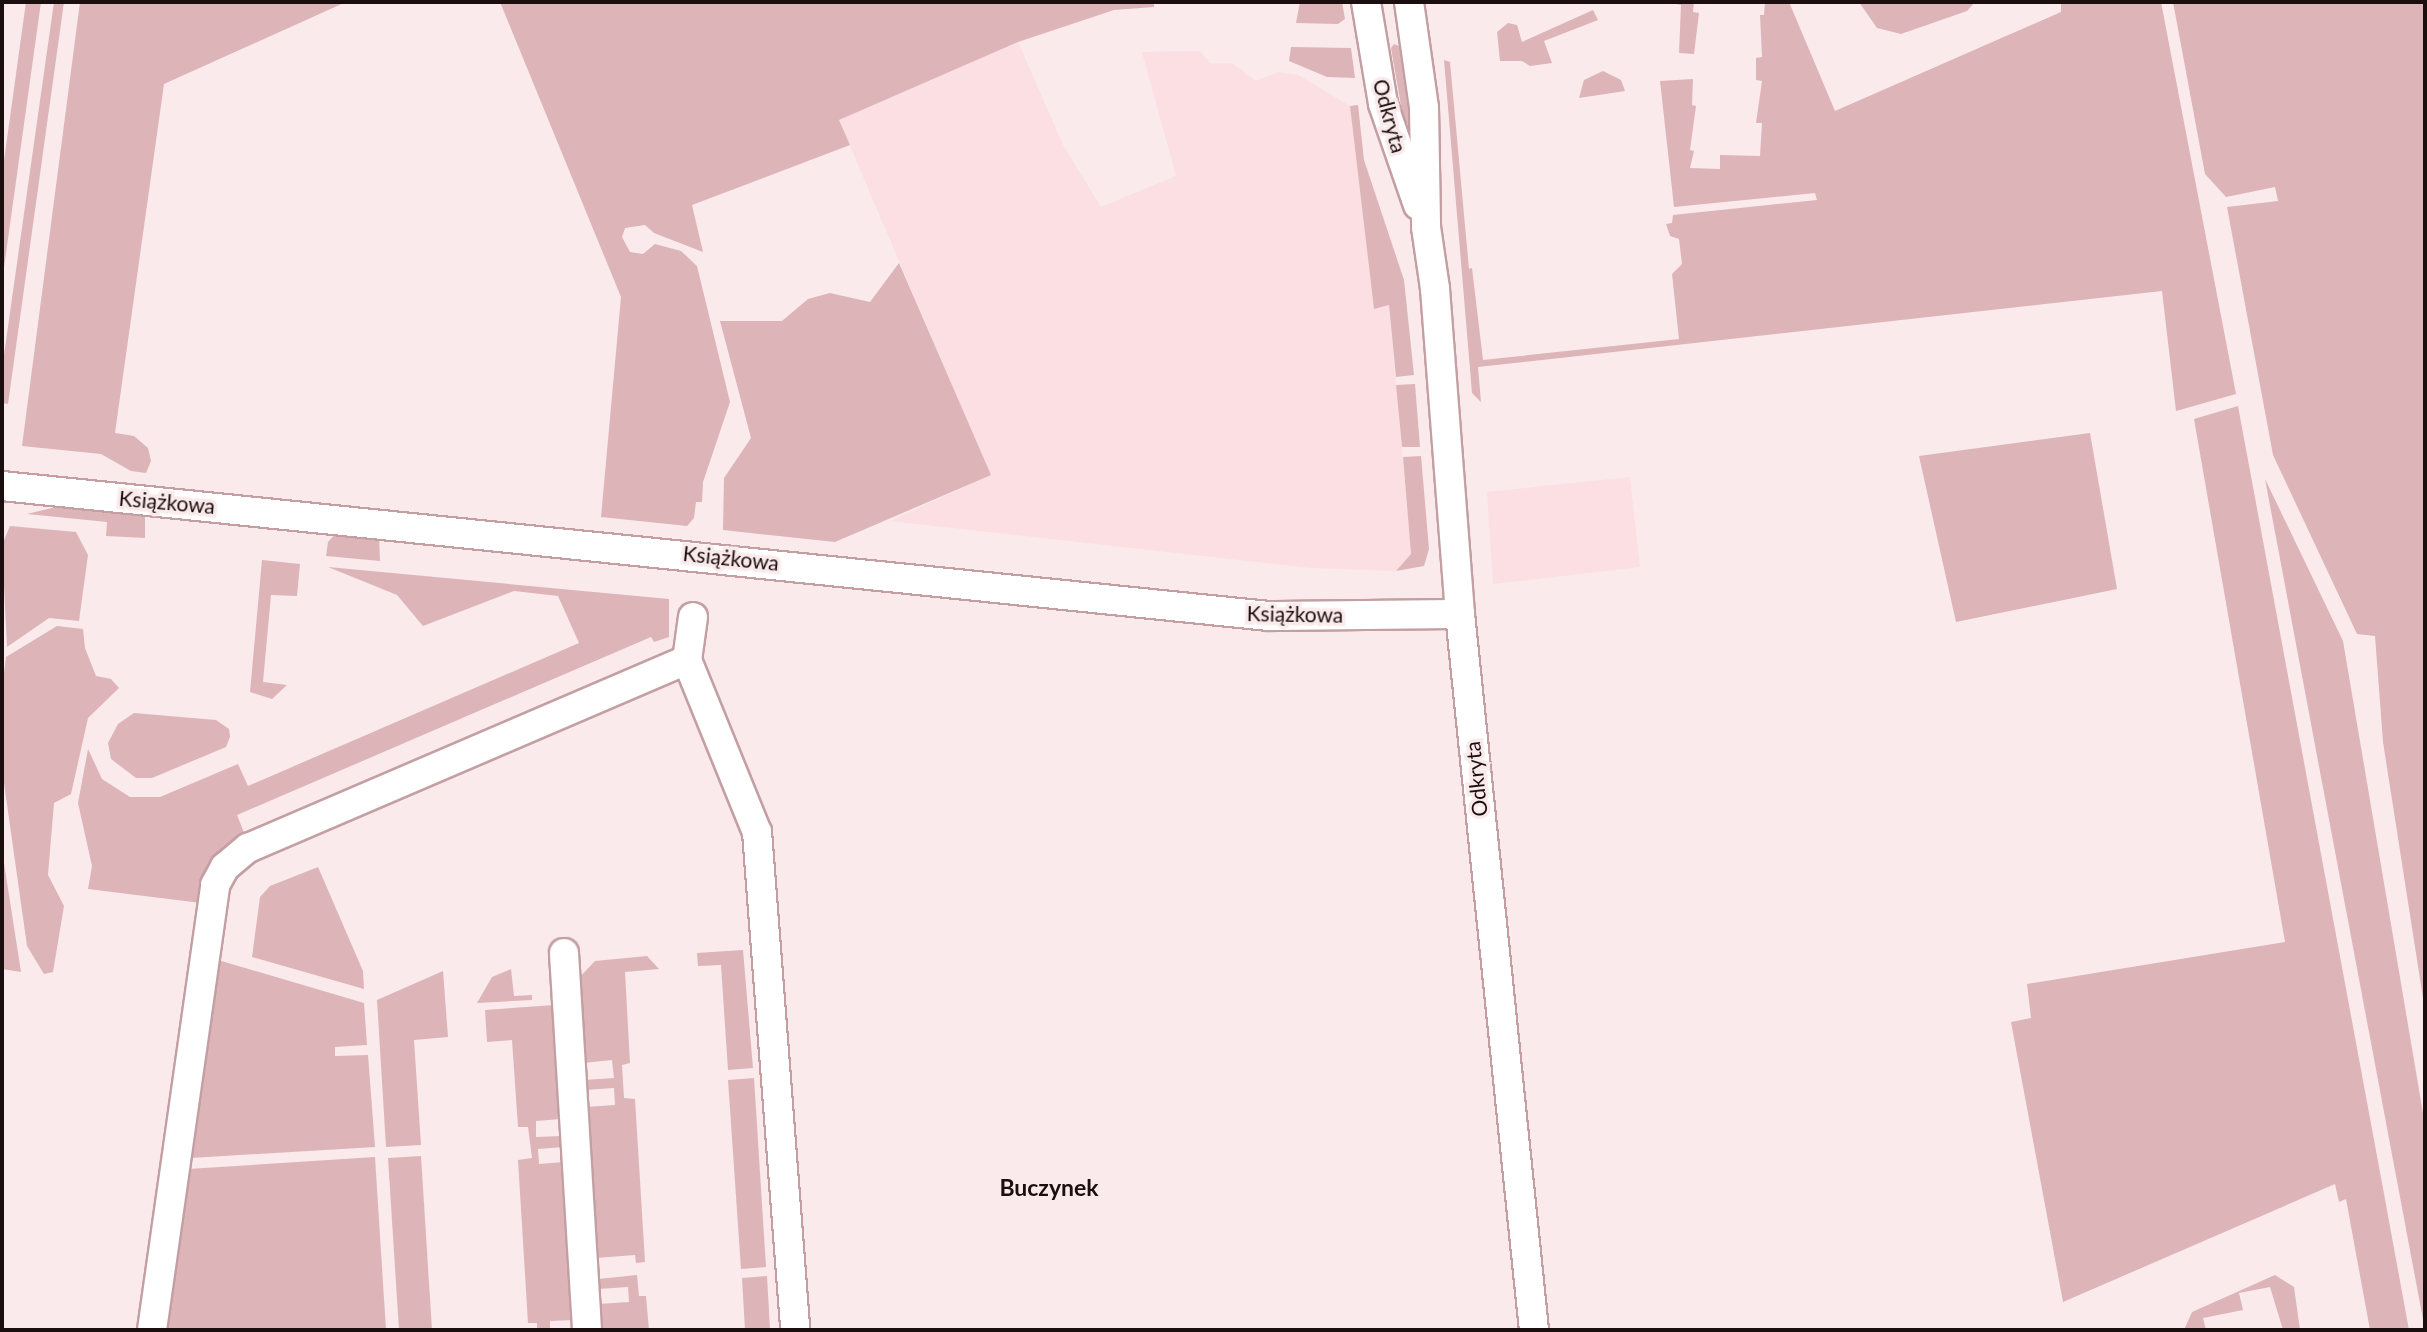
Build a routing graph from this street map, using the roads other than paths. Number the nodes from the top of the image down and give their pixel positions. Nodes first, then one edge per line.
1 (1366, 2) edge
2 (1409, 2) edge
3 (1426, 227) junction
4 (2, 486) edge
5 (1460, 614) junction
6 (693, 617) dead end
7 (687, 660) junction
8 (564, 953) dead end
9 (152, 1330) edge
10 (587, 1330) edge
11 (795, 1330) edge
12 (1534, 1330) edge

1 - 3 street, Odkryta
2 - 3 street, Odkryta
3 - 5 street, Odkryta
4 - 5 street, Książkowa
5 - 12 street, Odkryta
6 - 7 street
7 - 9 street
7 - 11 street
8 - 10 street

